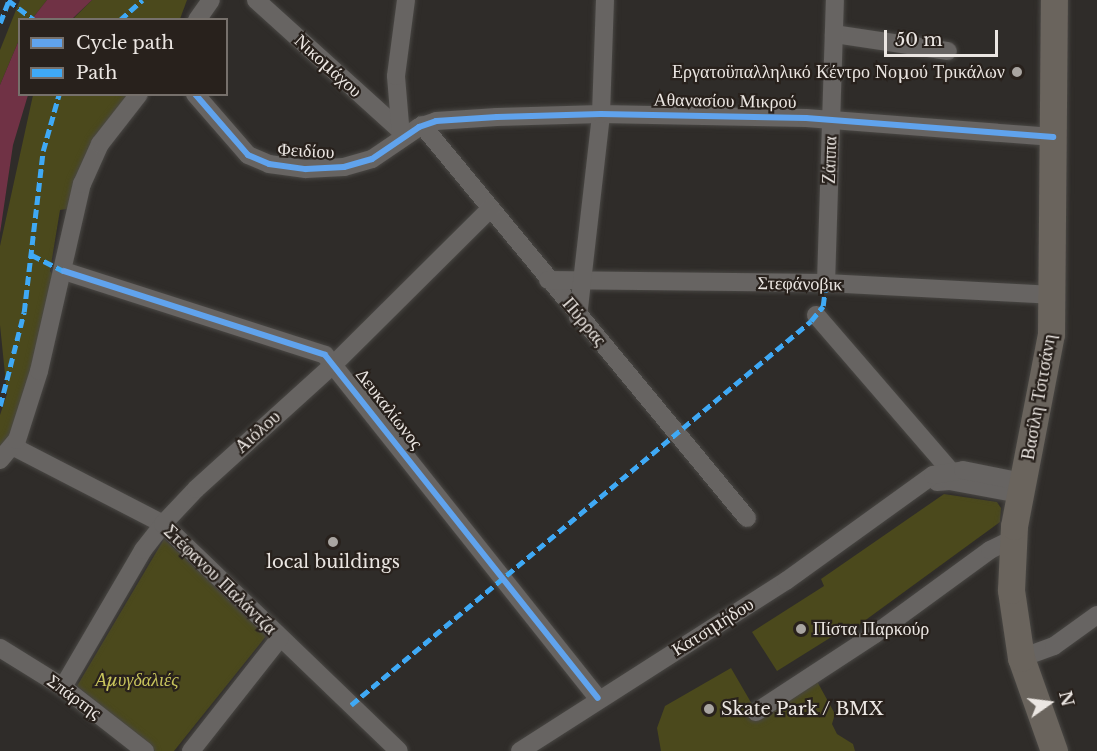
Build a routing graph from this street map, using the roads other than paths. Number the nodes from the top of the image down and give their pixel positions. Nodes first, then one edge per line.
1 (211, 0) edge
2 (256, 0) edge
3 (406, 0) edge
4 (605, 0) edge
5 (835, 0) edge
6 (1054, 0) edge
7 (198, 18) edge
8 (834, 34) junction
9 (948, 51) dead end
10 (137, 96) edge
11 (197, 96) edge
12 (601, 114) junction
13 (832, 119) junction
14 (422, 125) junction
15 (401, 136) junction
16 (1053, 137) junction
17 (491, 208) junction
18 (64, 271) junction
19 (548, 280) junction
20 (583, 282) junction
21 (826, 284) junction
22 (1052, 296) junction
23 (816, 315) dead end
24 (578, 317) junction
25 (334, 364) junction
26 (14, 447) junction
27 (0, 460) edge
28 (939, 476) junction
29 (1022, 488) junction
30 (747, 518) dead end
31 (163, 524) junction
32 (1012, 539) junction
33 (1097, 615) edge
34 (280, 638) junction
35 (0, 648) edge
36 (1021, 658) junction
37 (63, 687) junction
38 (598, 698) junction
39 (756, 712) dead end
40 (145, 751) edge
41 (191, 751) edge
42 (399, 751) edge
43 (520, 751) edge
44 (1053, 751) edge

1 - 7 street
2 - 15 street, Νικομάχου
3 - 15 street
4 - 12 street
5 - 8 street, Ζάππα
6 - 16 main road, Βασίλη Τσιτσάνη
8 - 9 street
8 - 13 street, Ζάππα
10 - 18 street
11 - 15 street, Φειδίου
12 - 13 street, Αθανασίου Μικρού
12 - 14 street, Αθανασίου Μικρού
12 - 20 street
13 - 16 street, Αθανασίου Μικρού
13 - 21 street, Ζάππα
14 - 15 street, Αθανασίου Μικρού
14 - 17 street, Πύρρας
16 - 22 main road, Βασίλη Τσιτσάνη
17 - 19 street, Πύρρας
17 - 25 street, Αιόλου
18 - 25 street, Δευκαλίωνος
18 - 26 street
19 - 20 street, Στεφάνοβικ
19 - 24 street, Πύρρας
20 - 21 street, Στεφάνοβικ
20 - 24 street
21 - 22 street, Στεφάνοβικ
22 - 29 main road, Βασίλη Τσιτσάνη
23 - 28 street
24 - 30 street, Πύρρας
25 - 31 street, Αιόλου
25 - 38 street, Δευκαλίωνος
26 - 27 street
26 - 31 street, Στέφανου Παλάντζα
28 - 29 street
28 - 38 street, Κατσιμήδου
29 - 32 main road, Βασίλη Τσιτσάνη
31 - 34 street, Στέφανου Παλάντζα
31 - 37 street, Αιόλου
32 - 36 main road, Βασίλη Τσιτσάνη
32 - 39 street
33 - 36 street
34 - 41 street
34 - 42 street, Στέφανου Παλάντζα
35 - 37 street, Σπάρτης
36 - 44 main road, Βασίλη Τσιτσάνη
37 - 40 street, Σπάρτης
38 - 43 street, Κατσιμήδου

